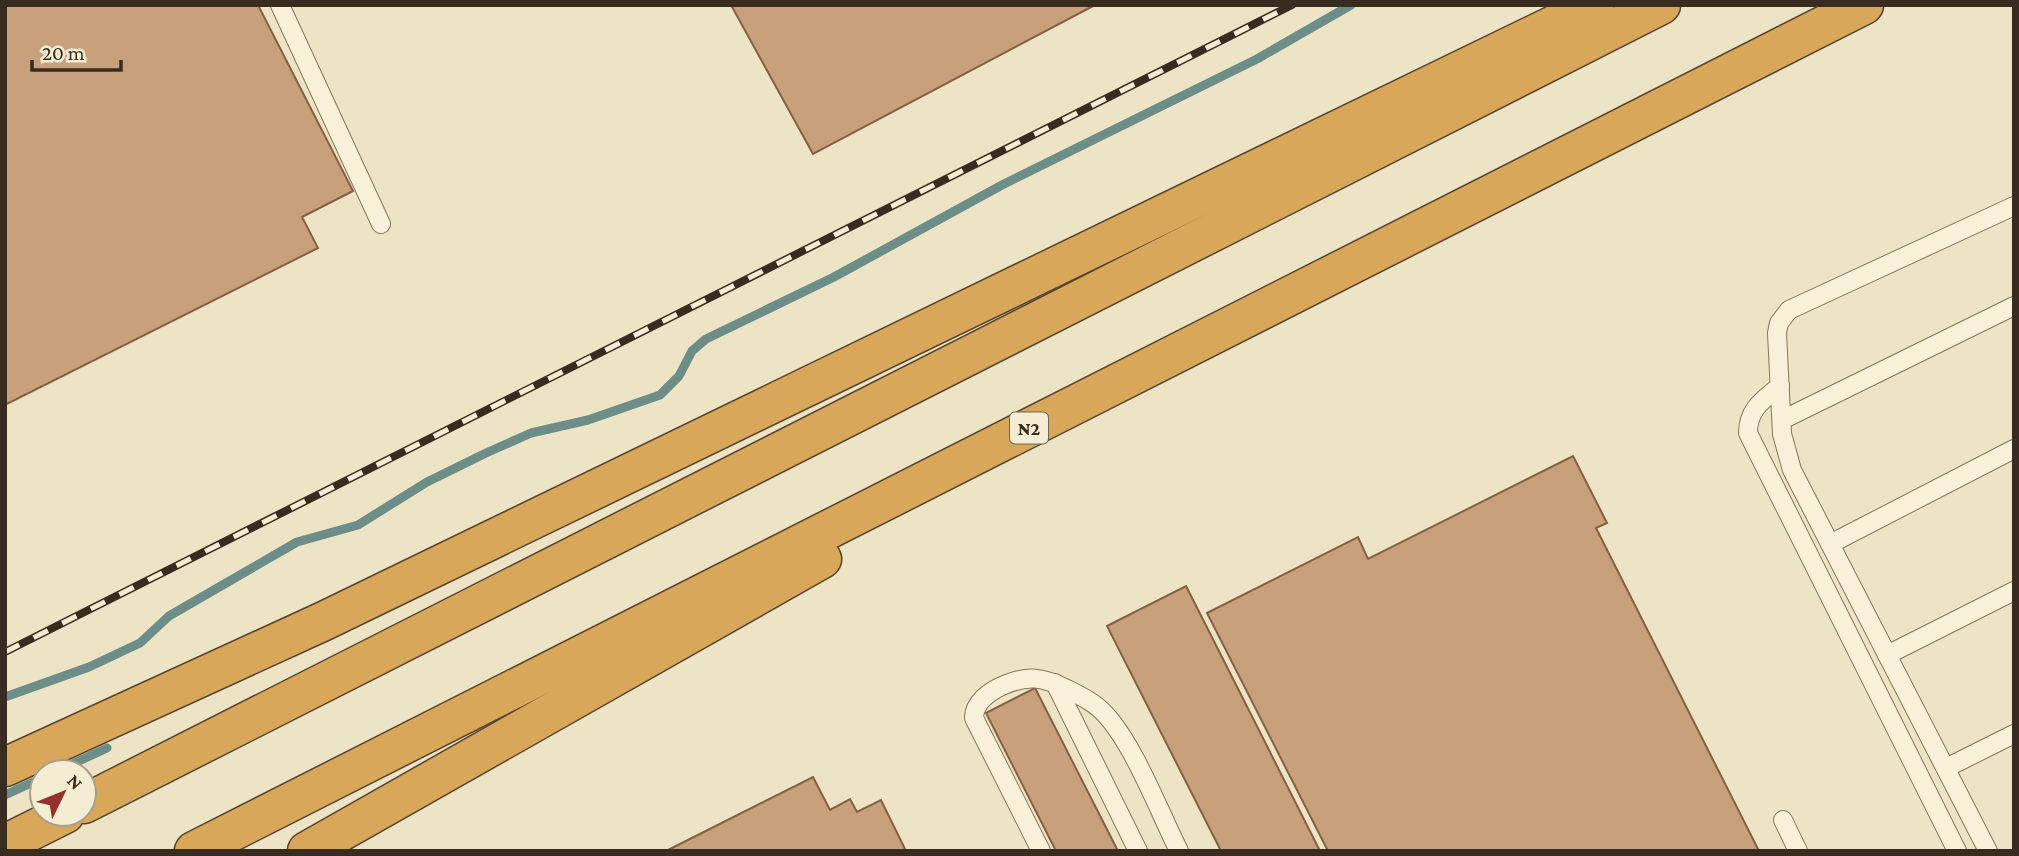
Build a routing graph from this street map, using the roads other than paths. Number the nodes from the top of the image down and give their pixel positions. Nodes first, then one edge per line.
1 (280, 5) edge
2 (1595, 5) edge
3 (1661, 5) edge
4 (1864, 5) edge
5 (2014, 206) edge
6 (381, 224) dead end
7 (2014, 306) edge
8 (1780, 386) junction
9 (1087, 399) junction
10 (1782, 420) junction
11 (2014, 449) edge
12 (1830, 544) junction
13 (2014, 591) edge
14 (1887, 655) junction
15 (1055, 683) junction
16 (2014, 734) edge
17 (5, 768) edge
18 (1945, 768) junction
19 (98, 797) edge
20 (1783, 820) dead end
21 (37, 828) edge
22 (5, 844) edge
23 (194, 851) edge
24 (307, 851) edge
25 (1041, 851) edge
26 (1138, 851) edge
27 (1179, 851) edge
28 (1797, 851) edge
29 (1957, 851) edge
30 (1988, 851) edge

1 - 6 lane
2 - 17 highway
3 - 19 highway
4 - 9 highway, N2
5 - 8 lane
7 - 10 lane
8 - 10 lane
8 - 29 lane
9 - 23 highway, N2
9 - 24 highway
10 - 12 lane
11 - 12 lane
12 - 14 lane
13 - 14 lane
14 - 18 lane
15 - 25 lane
15 - 26 lane
15 - 27 lane
16 - 18 lane
18 - 30 lane
20 - 28 lane
21 - 22 highway

